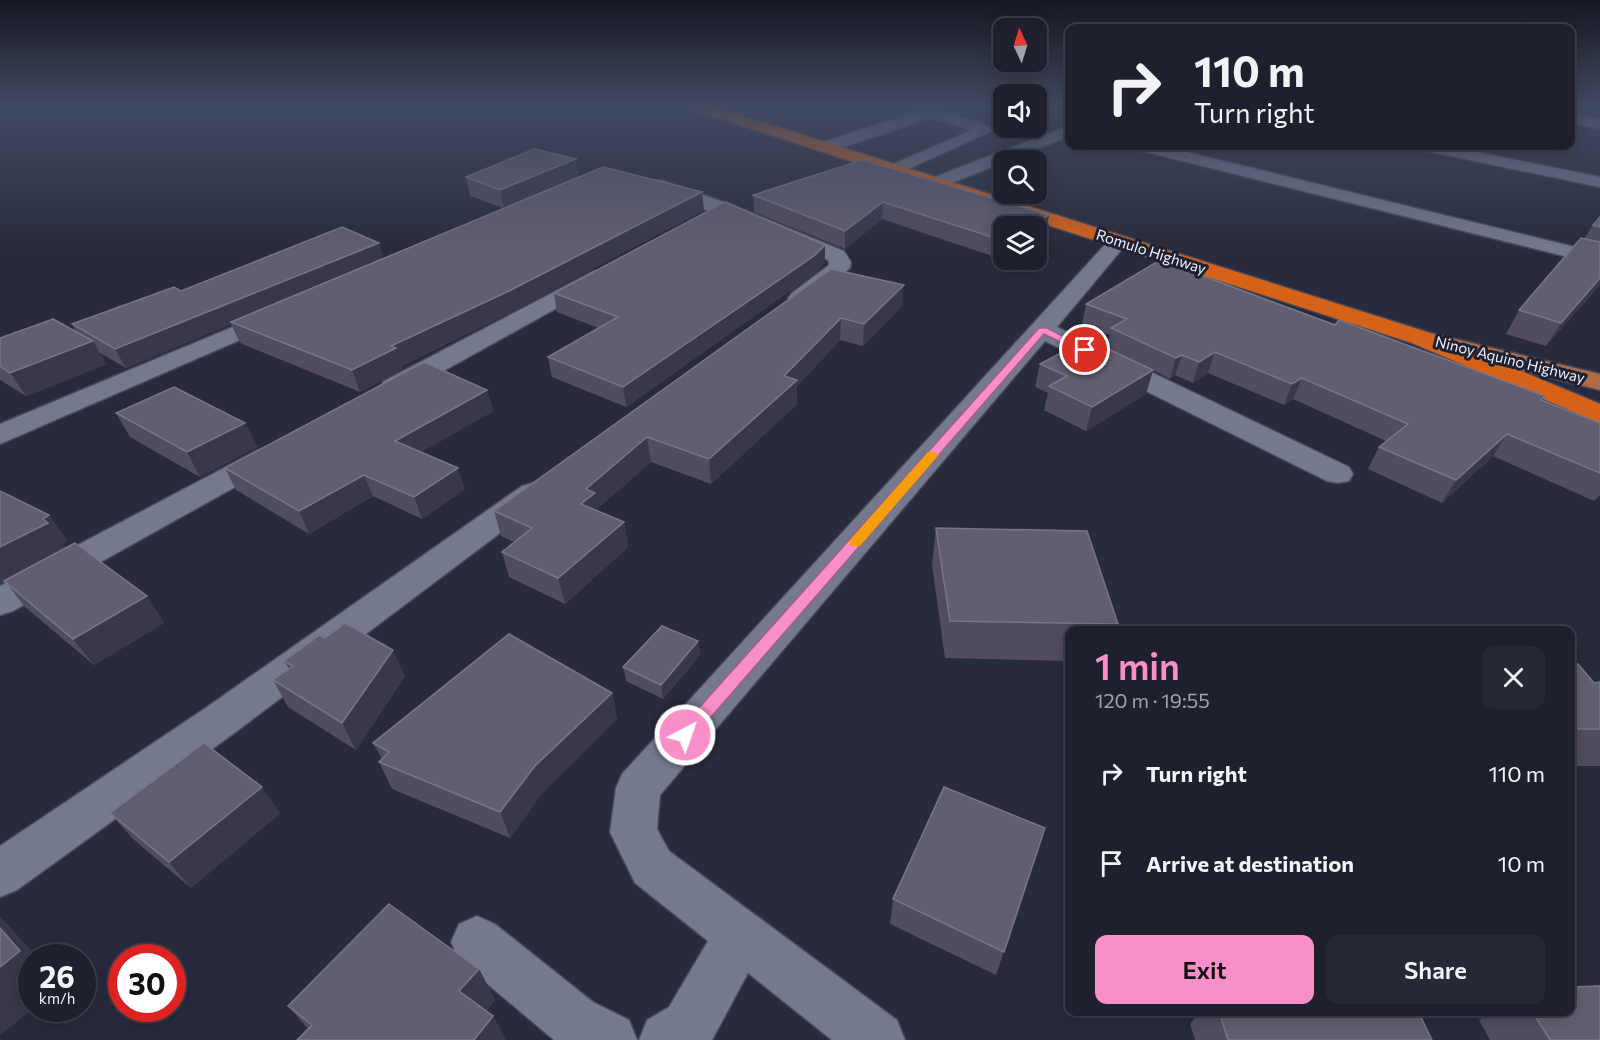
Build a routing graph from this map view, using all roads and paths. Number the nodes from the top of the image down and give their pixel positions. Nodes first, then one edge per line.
1 (850, 155) edge
2 (918, 155) edge
3 (1005, 155) edge
4 (1178, 155) edge
5 (1467, 155) edge
6 (886, 166) junction
7 (833, 176) edge
8 (637, 177) edge
9 (938, 182) junction
10 (1600, 182) edge
11 (757, 199) edge
12 (725, 209) junction
13 (696, 224) edge
14 (1118, 242) junction
15 (1600, 259) edge
16 (614, 267) edge
17 (296, 308) edge
18 (772, 318) edge
19 (1043, 330) junction
20 (1421, 338) junction
21 (1600, 382) edge
22 (369, 401) edge
23 (1600, 414) edge
24 (0, 435) edge
25 (288, 446) edge
26 (560, 473) edge
27 (1338, 474) dead end
28 (0, 602) edge
29 (0, 874) edge
30 (740, 935) junction
31 (477, 942) dead end
32 (609, 1040) edge
33 (668, 1040) edge
34 (877, 1040) edge

1 - 6 highway, Romulo Highway
2 - 6 street
3 - 9 street
4 - 15 street
5 - 10 street
6 - 7 street
6 - 9 highway, Romulo Highway
8 - 12 street
9 - 14 highway, Romulo Highway
11 - 12 street
12 - 13 street
12 - 18 street
14 - 19 street
14 - 20 highway, Romulo Highway
16 - 22 street
17 - 24 street
19 - 27 street
19 - 30 street
20 - 21 main road, Ninoy Aquino Highway
20 - 23 highway, Romulo Highway
25 - 28 street
26 - 29 street
30 - 33 street
30 - 34 street
31 - 32 street

